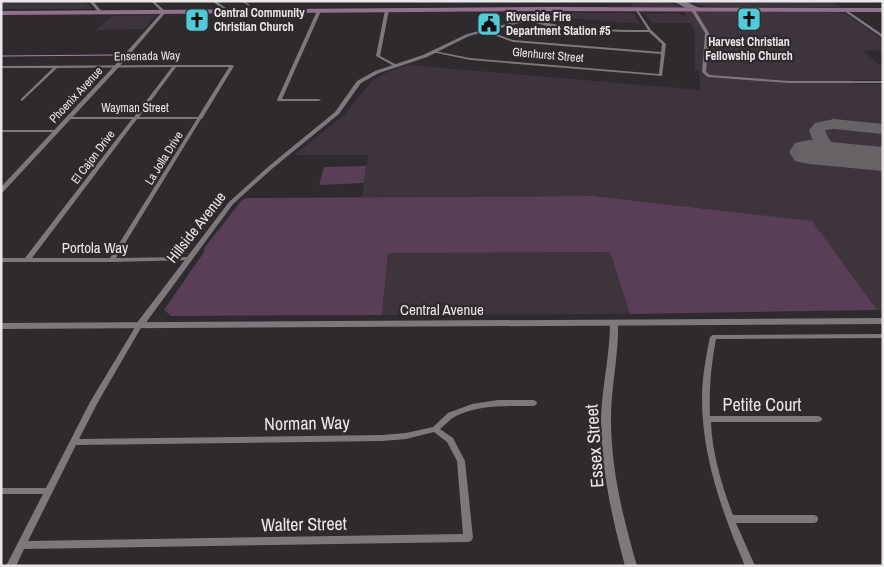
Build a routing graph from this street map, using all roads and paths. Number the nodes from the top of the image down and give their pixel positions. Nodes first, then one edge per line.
1 (91, 1) edge
2 (152, 1) edge
3 (213, 1) edge
4 (675, 1) edge
5 (681, 1) edge
6 (387, 10) junction
7 (538, 10) junction
8 (636, 10) junction
9 (693, 10) junction
10 (845, 10) junction
11 (883, 10) edge
12 (99, 11) junction
13 (164, 11) junction
14 (228, 11) junction
15 (319, 11) junction
16 (1, 12) edge
17 (530, 20) junction
18 (485, 31) junction
19 (650, 31) junction
20 (883, 37) edge
21 (434, 52) junction
22 (662, 53) junction
23 (394, 65) junction
24 (118, 66) junction
25 (175, 66) junction
26 (232, 66) joint
27 (1, 67) edge
28 (56, 67) junction
29 (883, 82) edge
30 (22, 100) dead end
31 (319, 100) dead end
32 (69, 118) junction
33 (136, 118) junction
34 (201, 118) junction
35 (1, 131) edge
36 (57, 131) junction
37 (1, 191) edge
38 (189, 259) junction
39 (1, 260) edge
40 (27, 260) junction
41 (112, 260) junction
42 (883, 321) edge
43 (614, 323) junction
44 (1, 326) edge
45 (139, 326) junction
46 (883, 336) edge
47 (533, 402) dead end
48 (818, 419) dead end
49 (706, 420) junction
50 (435, 429) junction
51 (73, 442) junction
52 (1, 491) edge
53 (48, 491) junction
54 (730, 519) junction
55 (814, 519) dead end
56 (22, 545) junction
57 (11, 566) edge
58 (631, 566) edge
59 (750, 566) edge

1 - 12 street
2 - 13 street
3 - 14 street
4 - 9 main road
5 - 9 main road
6 - 7 main road
6 - 15 main road
6 - 23 street
7 - 8 main road
7 - 17 street
8 - 9 main road
8 - 19 street
9 - 10 main road
9 - 29 street
10 - 11 main road
10 - 20 street
12 - 13 main road
12 - 16 main road
12 - 16 main road
13 - 14 main road
13 - 24 street, Phoenix Avenue
14 - 15 main road
15 - 31 street
17 - 18 street, Hillside Avenue
17 - 19 street
18 - 21 street, Hillside Avenue
18 - 22 street
19 - 22 street
21 - 22 street, Glenhurst Street
21 - 23 street, Hillside Avenue
23 - 38 street, Hillside Avenue
24 - 25 street, Ensenada Way
24 - 28 street, Ensenada Way
24 - 32 street, Phoenix Avenue
25 - 26 street, Ensenada Way
25 - 33 street, El Cajon Drive
26 - 34 street, La Jolla Drive
27 - 28 street, Ensenada Way
28 - 30 street
32 - 33 street, Wayman Street
32 - 36 street, Phoenix Avenue
33 - 34 street, Wayman Street
33 - 40 street, El Cajon Drive
34 - 41 street, La Jolla Drive
35 - 36 street
36 - 37 street, Phoenix Avenue
38 - 41 street, Portola Way
38 - 45 street, Hillside Avenue
39 - 40 street, Portola Way
40 - 41 street, Portola Way
42 - 43 main road, Central Avenue
43 - 45 main road, Central Avenue
43 - 58 street, Essex Street
44 - 45 main road, Central Avenue
45 - 51 street, Hillside Avenue
46 - 49 street
47 - 50 street, Norman Way
48 - 49 street, Petite Court
49 - 54 street
50 - 51 street, Norman Way
50 - 56 street, Walter Street
51 - 53 street, Hillside Avenue
52 - 53 street
53 - 56 street, Hillside Avenue
54 - 55 street
54 - 59 street
56 - 57 street, Hillside Avenue

